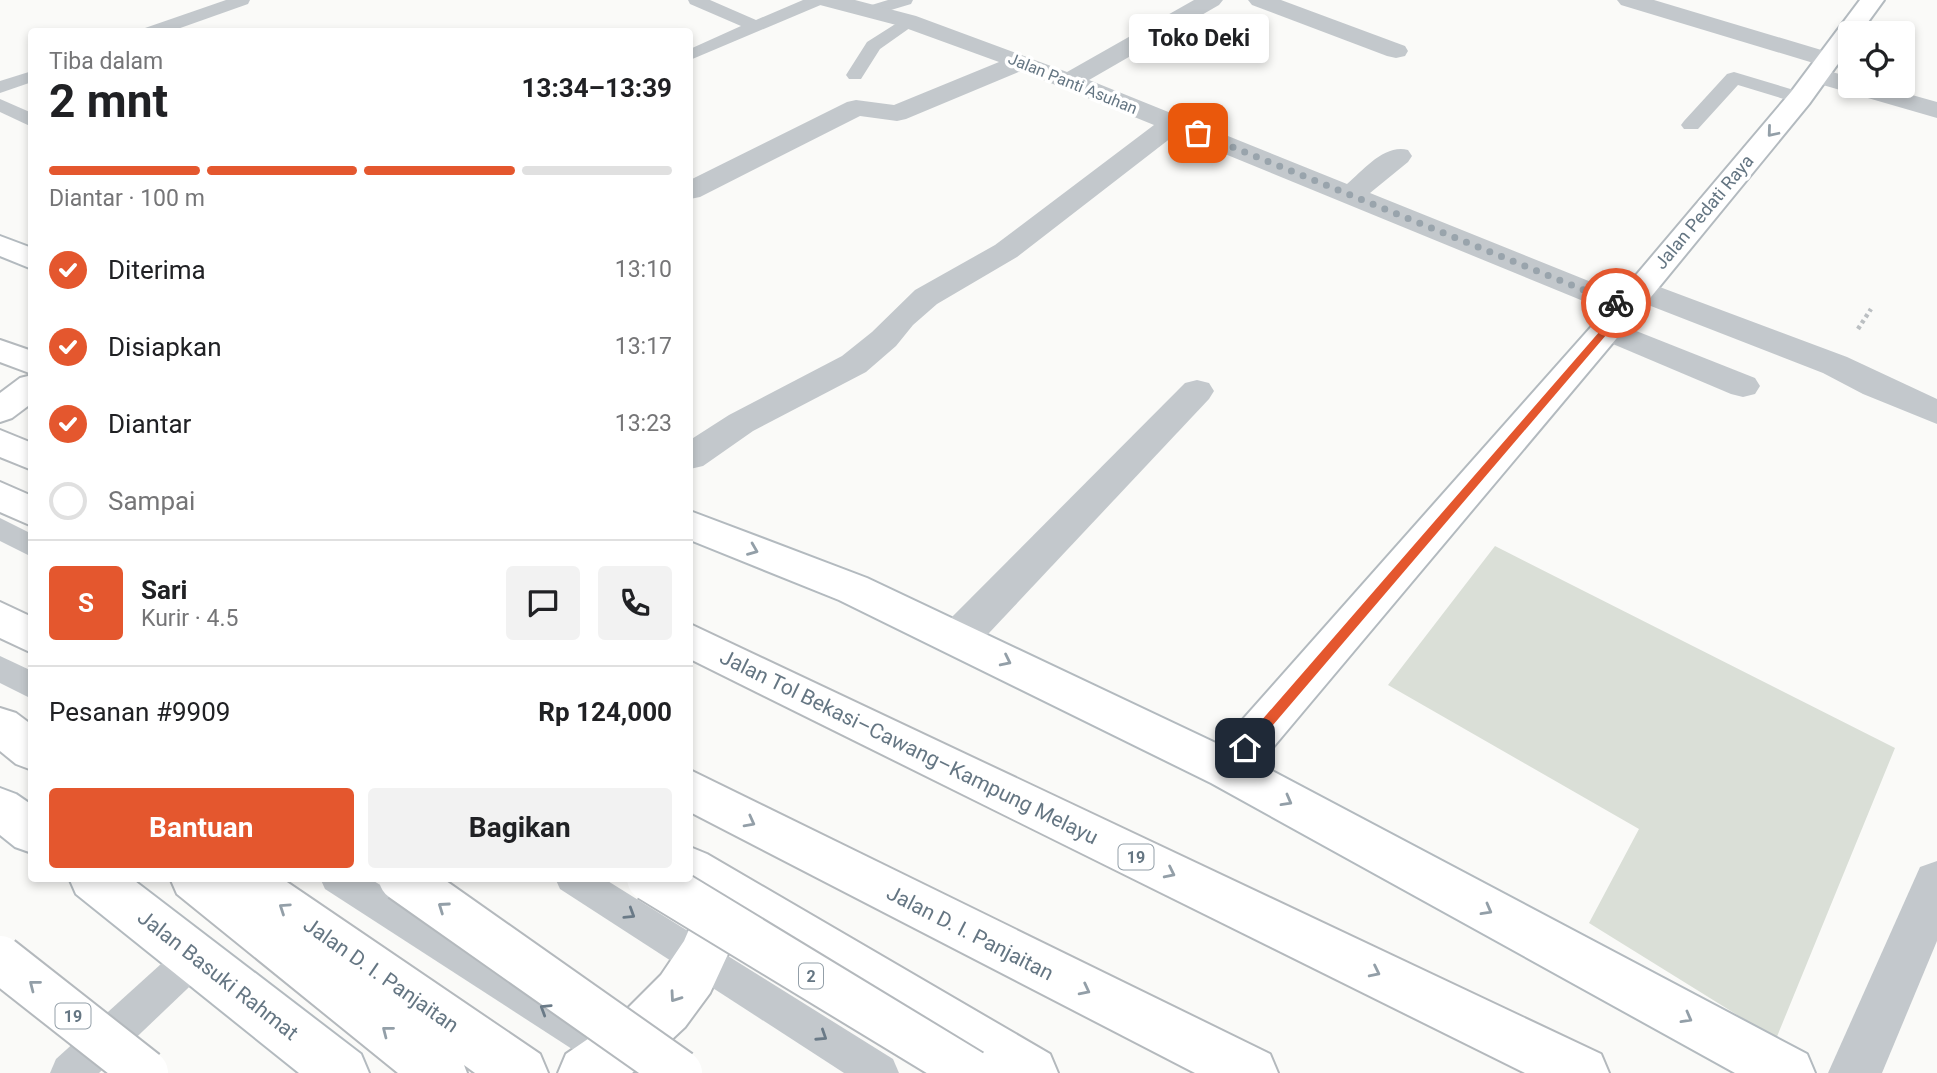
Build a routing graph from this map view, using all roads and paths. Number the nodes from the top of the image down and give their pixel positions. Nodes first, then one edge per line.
1 (242, 0) edge
2 (696, 0) edge
3 (817, 0) edge
4 (828, 0) edge
5 (1211, 0) edge
6 (1260, 0) edge
7 (1629, 0) edge
8 (1872, 0) edge
9 (906, 10) edge
10 (755, 26) junction
11 (162, 28) edge
12 (1396, 51) dead end
13 (693, 54) edge
14 (1021, 62) junction
15 (855, 75) dead end
16 (28, 77) edge
17 (1816, 78) junction
18 (1068, 82) junction
19 (0, 87) edge
20 (0, 106) edge
21 (1937, 110) edge
22 (28, 119) edge
23 (1173, 124) junction
24 (1691, 124) dead end
25 (1398, 156) dead end
26 (693, 190) edge
27 (1352, 194) junction
28 (0, 245) edge
29 (28, 258) edge
30 (1623, 308) junction
31 (0, 350) edge
32 (28, 361) edge
33 (1743, 386) dead end
34 (28, 389) edge
35 (1197, 391) dead end
36 (0, 410) edge
37 (1937, 412) edge
38 (0, 442) edge
39 (693, 455) edge
40 (28, 456) edge
41 (0, 495) edge
42 (28, 511) edge
43 (693, 526) edge
44 (0, 528) edge
45 (28, 545) edge
46 (0, 618) edge
47 (28, 635) edge
48 (958, 638) junction
49 (693, 641) edge
50 (0, 668) edge
51 (28, 685) edge
52 (0, 718) edge
53 (0, 726) edge
54 (28, 736) edge
55 (28, 748) edge
56 (1227, 769) junction
57 (693, 792) edge
58 (0, 808) edge
59 (28, 829) edge
60 (709, 881) edge
61 (98, 882) edge
62 (199, 882) edge
63 (246, 882) edge
64 (343, 882) edge
65 (408, 882) edge
66 (578, 882) edge
67 (657, 882) edge
68 (1937, 883) edge
69 (195, 957) junction
70 (0, 959) edge
71 (702, 959) junction
72 (615, 1067) edge
73 (70, 1073) edge
74 (145, 1073) edge
75 (342, 1073) edge
76 (440, 1073) edge
77 (520, 1073) edge
78 (679, 1073) edge
79 (879, 1073) edge
80 (971, 1073) edge
81 (1031, 1073) edge
82 (1251, 1073) edge
83 (1582, 1073) edge
84 (1788, 1073) edge
85 (1855, 1073) edge

1 - 11 lane
2 - 10 lane
3 - 10 lane
4 - 9 street, Jalan Panti Asuhan
5 - 18 street
6 - 12 street
7 - 17 street
8 - 17 main road, Jalan Pedati Raya
9 - 14 street, Jalan Panti Asuhan
9 - 15 lane
10 - 13 lane
14 - 18 street, Jalan Panti Asuhan
14 - 26 street
16 - 19 lane
17 - 21 street
17 - 24 lane
17 -> 30 main road, Jalan Pedati Raya
18 - 23 street, Jalan Panti Asuhan
20 - 22 lane
23 - 27 street, Jalan Panti Asuhan
23 - 39 street
25 - 27 street
27 - 30 street, Jalan Panti Asuhan
28 - 29 main road
30 - 33 street
30 - 37 street
30 - 56 main road, Jalan Pedati Raya
31 - 32 main road
34 - 36 main road
35 - 48 street
38 - 40 main road
41 - 42 main road
43 -> 48 main road
44 - 45 lane
46 - 47 main road
48 -> 56 main road
49 -> 83 main road, Jalan Tol Bekasi–Cawang–Kampung Melayu / 19
50 - 51 lane
52 - 54 main road
53 - 55 main road
56 -> 84 main road
57 -> 82 main road, Jalan D. I. Panjaitan
58 - 59 main road
60 - 71 main road
60 - 81 main road
61 - 69 main road, Jalan Basuki Rahmat
76 -> 62 main road
77 -> 63 main road, Jalan D. I. Panjaitan
72 -> 64 lane
78 -> 65 main road, bridge
66 -> 71 lane
67 - 80 main road, 2, bridge
68 - 85 street
69 - 73 lane
69 - 75 main road, Jalan Basuki Rahmat
74 -> 70 main road, 19, bridge
71 -> 72 main road
71 -> 79 lane

